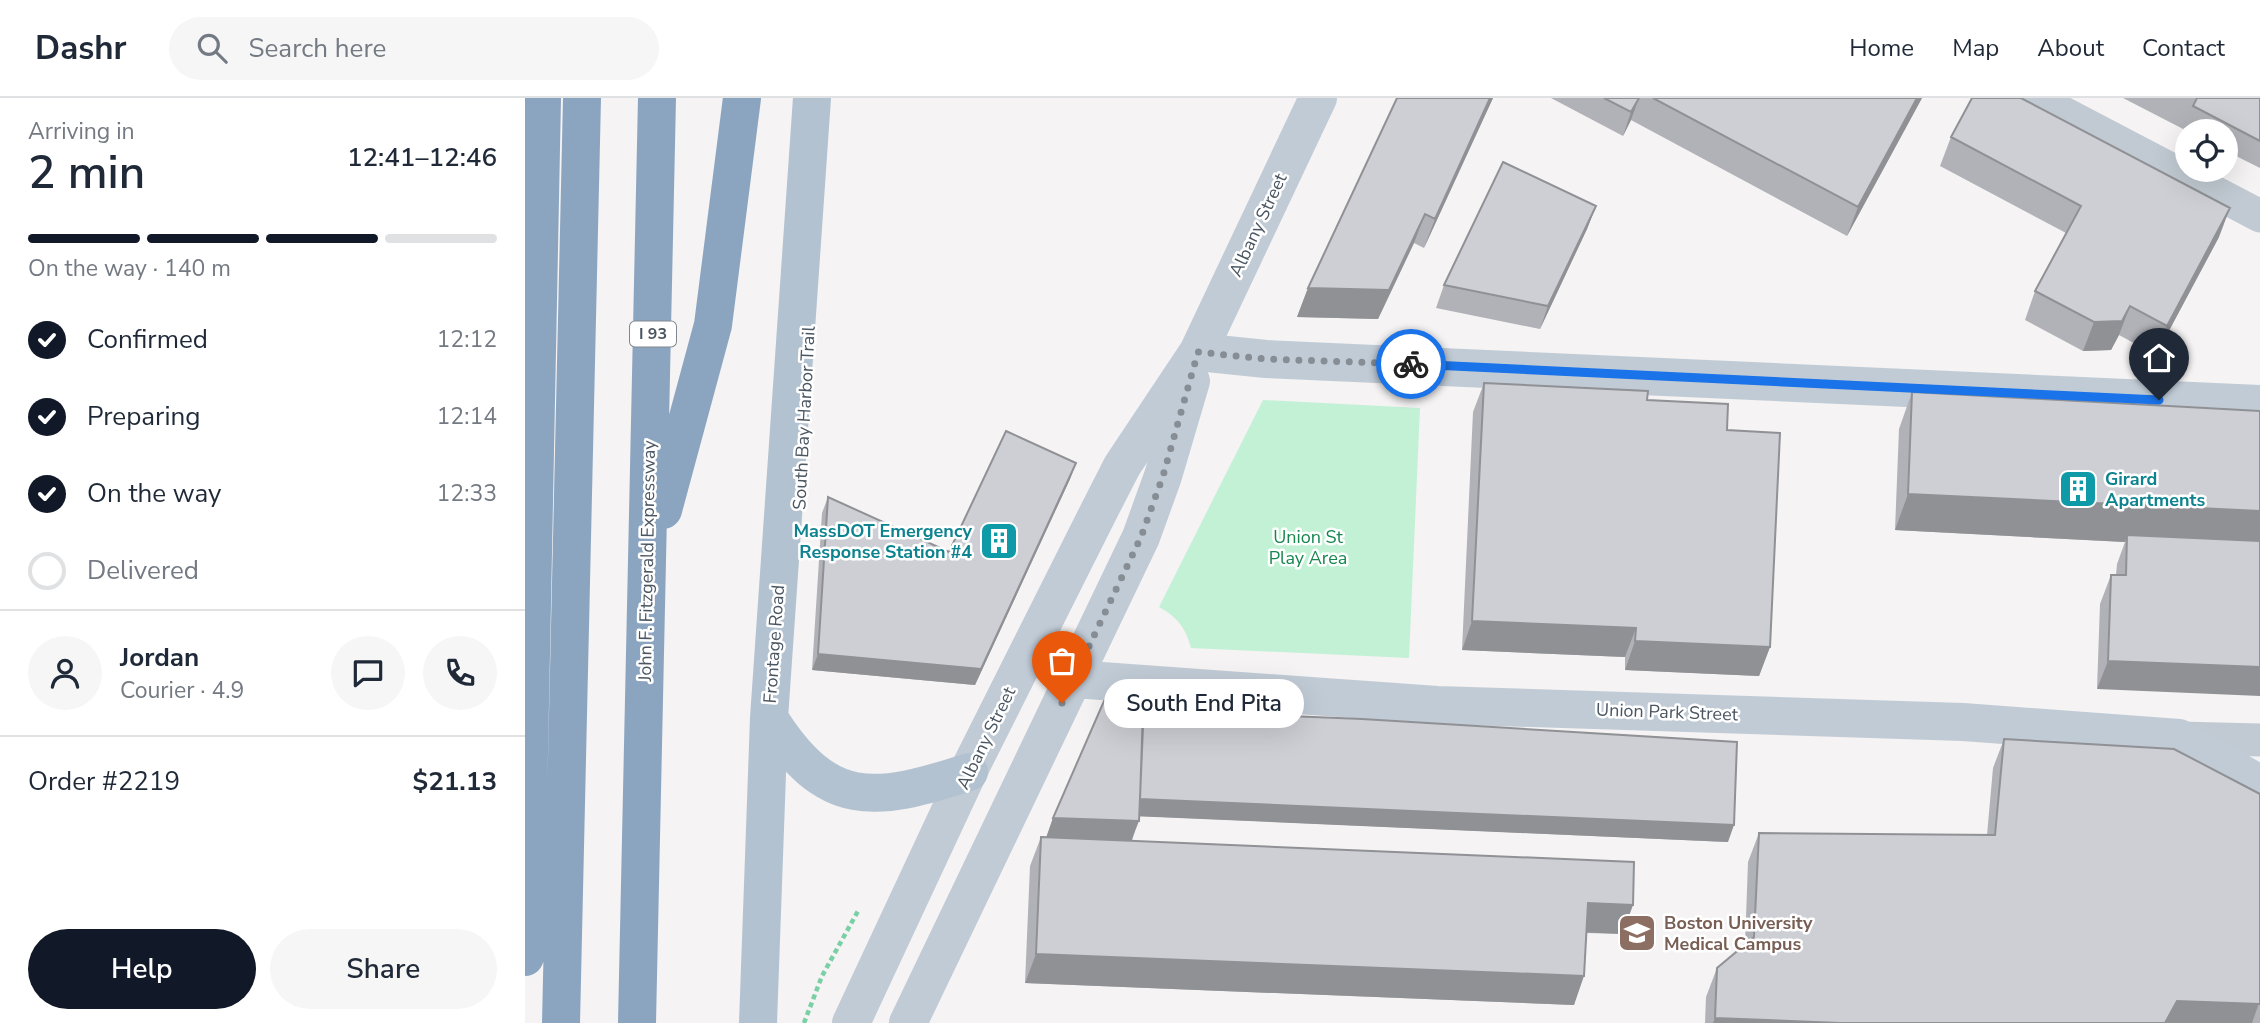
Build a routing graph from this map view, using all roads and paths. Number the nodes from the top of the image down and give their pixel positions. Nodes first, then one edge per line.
1 (542, 98) edge
2 (582, 98) edge
3 (657, 98) edge
4 (742, 98) edge
5 (812, 98) edge
6 (1318, 98) edge
7 (2035, 98) edge
8 (2260, 216) edge
9 (1198, 352) junction
10 (2260, 404) edge
11 (647, 569) junction
12 (1074, 679) junction
13 (769, 718) junction
14 (2179, 738) junction
15 (2260, 740) edge
16 (969, 772) junction
17 (2260, 784) edge
18 (525, 956) edge
19 (561, 1023) edge
20 (637, 1023) edge
21 (758, 1023) edge
22 (851, 1023) edge
23 (908, 1023) edge

1 - 18 highway
2 - 19 highway
3 - 11 highway, John F. Fitzgerald Expressway / I 93
4 - 11 highway
5 - 13 main road, Frontage Road
6 - 9 main road, Albany Street
7 - 8 street
9 - 10 main road
9 - 12 main road, Albany Street
9 - 16 main road, Albany Street
11 - 20 highway, John F. Fitzgerald Expressway / I 93
12 - 14 main road, Union Park Street
12 - 23 main road, Albany Street
13 - 16 main road
13 - 21 main road, Frontage Road
14 - 15 street, Union Park Street
14 - 17 main road
16 - 22 main road, Albany Street

